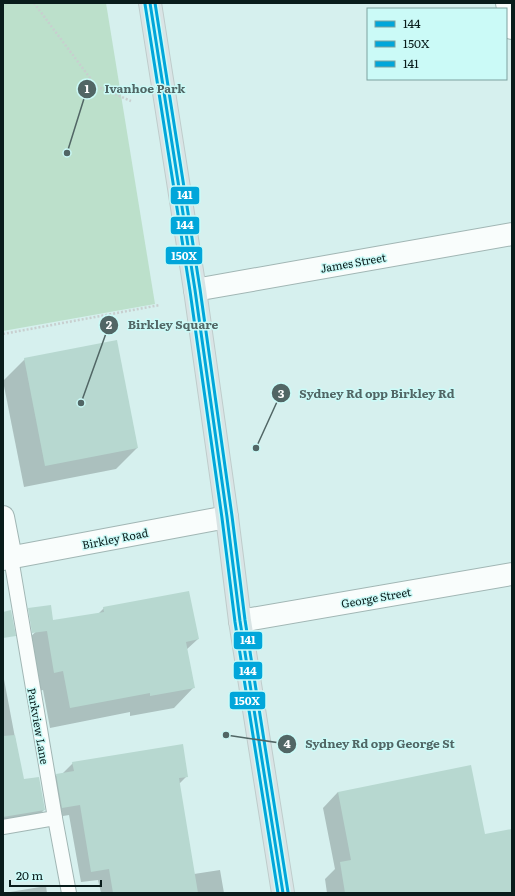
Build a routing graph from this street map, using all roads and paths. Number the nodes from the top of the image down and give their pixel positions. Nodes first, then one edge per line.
1 (34, 3) edge
2 (150, 3) edge
3 (507, 3) edge
4 (512, 28) edge
5 (130, 100) dead end
6 (512, 234) edge
7 (195, 290) junction
8 (160, 305) dead end
9 (3, 334) edge
10 (3, 517) edge
11 (227, 517) junction
12 (7, 558) edge
13 (512, 574) edge
14 (240, 621) junction
15 (55, 818) junction
16 (3, 827) edge
17 (69, 893) edge
18 (283, 893) edge

1 - 5 path
2 - 7 main road
3 - 4 street
6 - 7 street, James Street
7 - 11 main road
8 - 9 path
10 - 12 street
11 - 12 street, Birkley Road
11 - 14 main road
12 - 15 lane, Parkview Lane
13 - 14 street, George Street
14 - 18 main road
15 - 16 lane
15 - 17 lane, Parkview Lane

